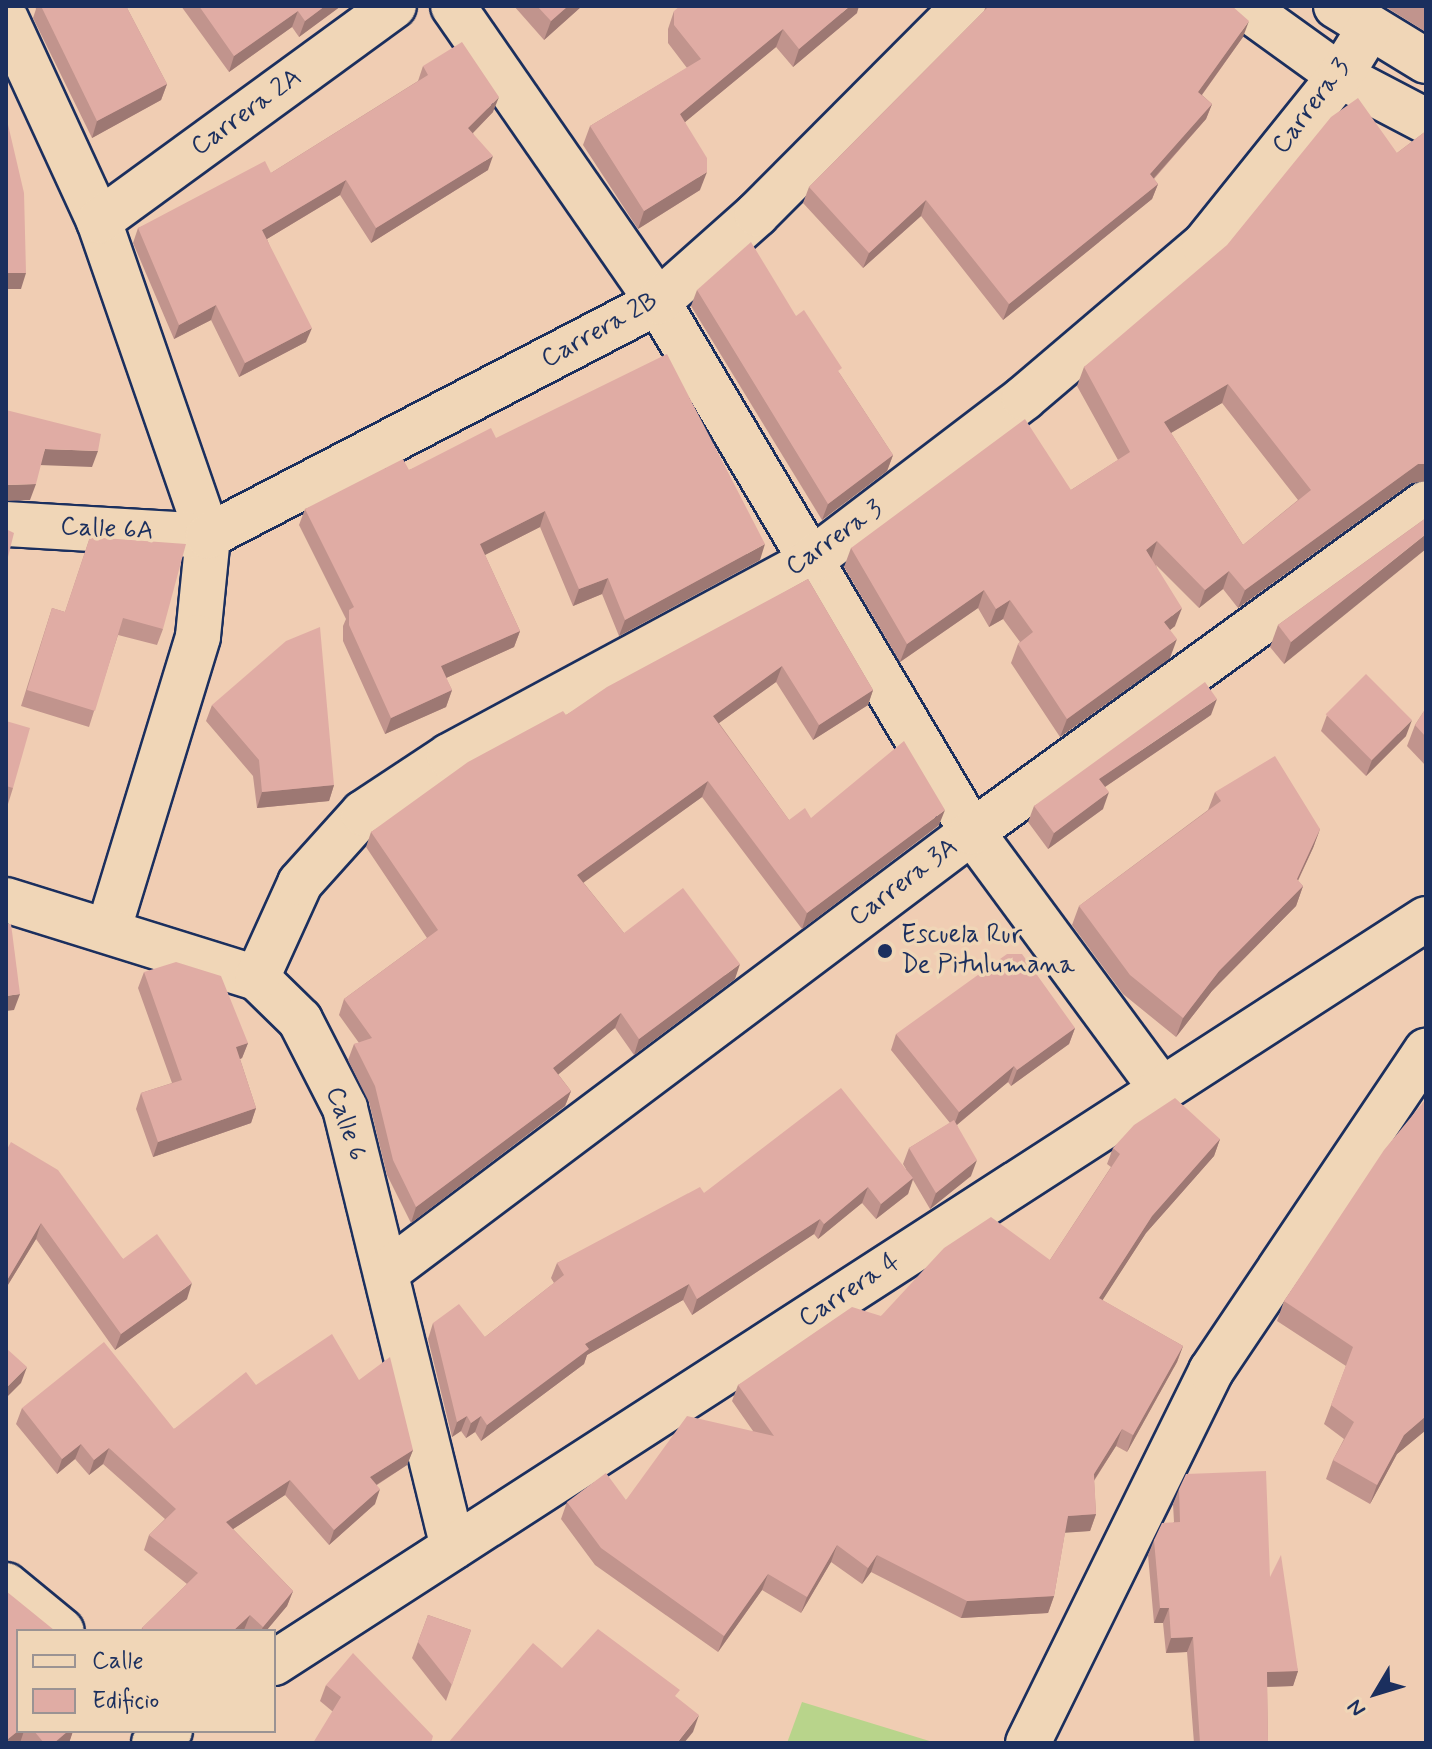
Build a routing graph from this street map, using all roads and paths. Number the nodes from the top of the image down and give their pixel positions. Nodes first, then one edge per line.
1 (394, 6) edge
2 (453, 6) edge
3 (964, 6) edge
4 (1243, 6) edge
5 (1353, 18) edge
6 (6, 19) edge
7 (1426, 61) edge
8 (1340, 76) junction
9 (1426, 121) edge
10 (99, 221) junction
11 (658, 302) junction
12 (1426, 503) edge
13 (6, 524) edge
14 (208, 536) junction
15 (809, 562) junction
16 (972, 832) junction
17 (6, 900) edge
18 (1426, 919) edge
19 (108, 931) junction
20 (257, 978) junction
21 (1426, 1051) edge
22 (1162, 1090) junction
23 (388, 1271) junction
24 (453, 1547) junction
25 (6, 1585) edge
26 (60, 1629) edge
27 (276, 1662) edge
28 (1028, 1743) edge

1 - 10 street, Carrera 2A
2 - 11 street
3 - 11 street, Carrera 2B
4 - 8 street
5 - 7 street
5 - 8 street, Carrera 3
6 - 10 street
8 - 9 street
8 - 15 street, Carrera 3
10 - 14 street
11 - 14 street, Carrera 2B
11 - 15 street
12 - 16 street, Carrera 3A
13 - 14 street, Calle 6A
14 - 19 street
15 - 16 street
15 - 20 street, Carrera 3
16 - 22 street
16 - 23 street, Carrera 3A
17 - 19 street, Calle 6
18 - 22 street, Carrera 4
19 - 20 street, Calle 6
20 - 23 street, Calle 6
21 - 28 street
22 - 24 street, Carrera 4
23 - 24 street, Calle 6
24 - 27 street, Carrera 4
25 - 26 street

